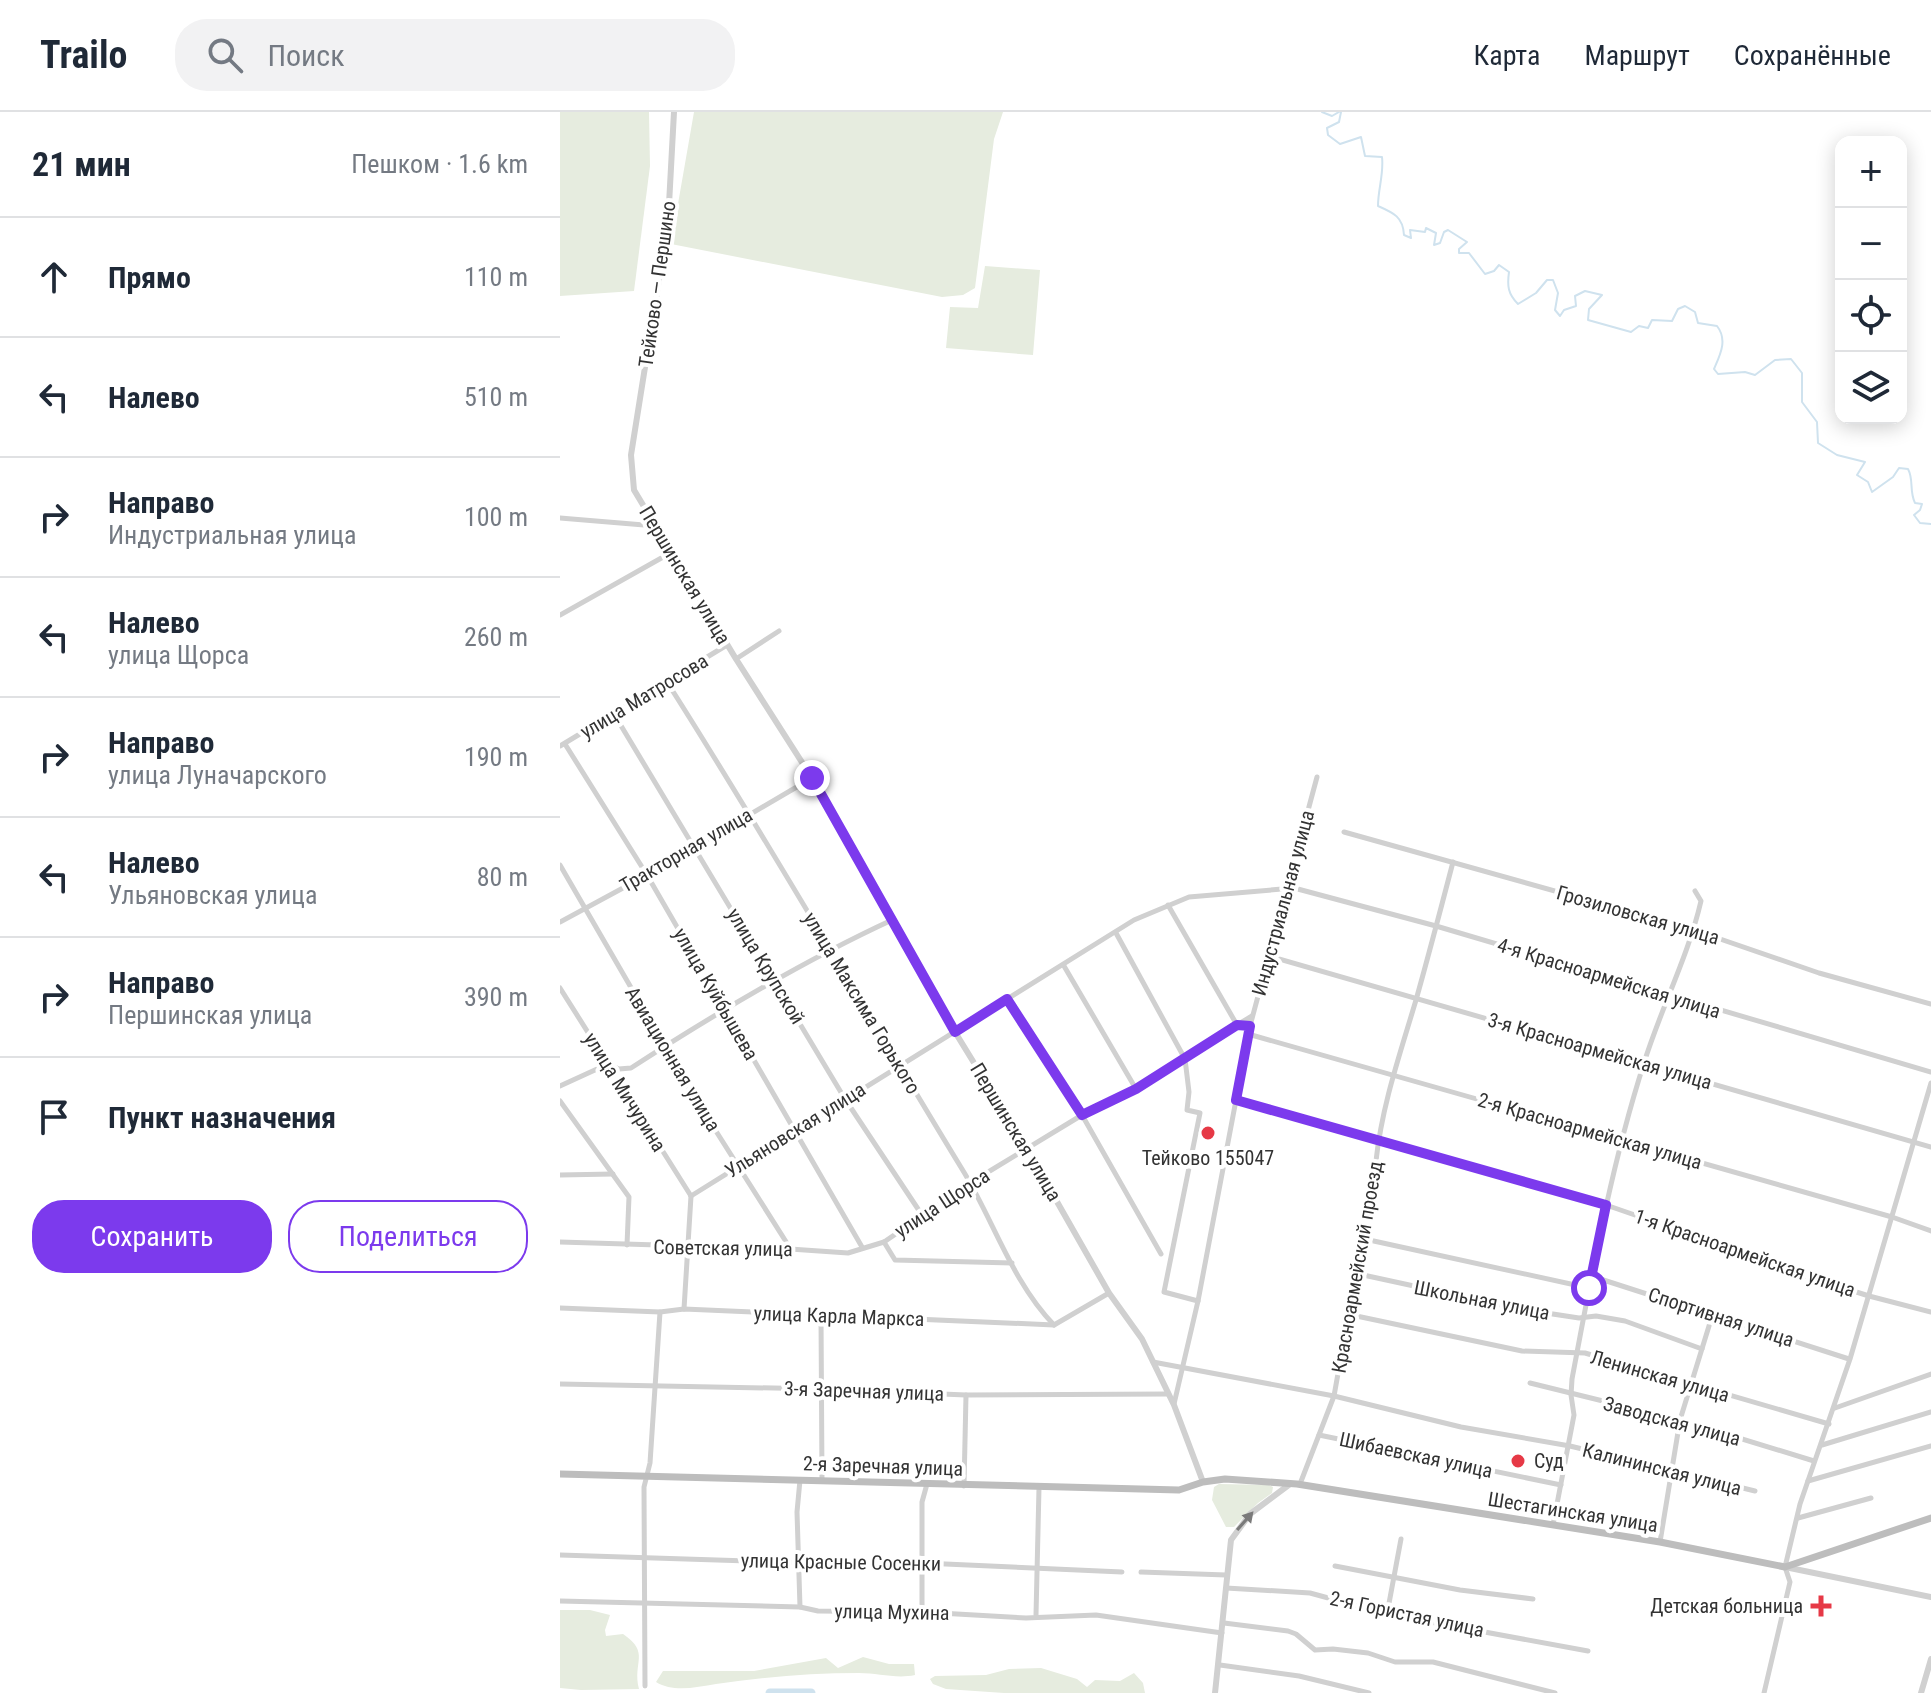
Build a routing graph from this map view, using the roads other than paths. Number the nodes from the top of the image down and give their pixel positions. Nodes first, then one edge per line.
1 (674, 112) edge
2 (631, 455) joint
3 (560, 518) edge
4 (657, 526) junction
5 (672, 552) junction
6 (560, 615) edge
7 (779, 631) dead end
8 (727, 645) junction
9 (736, 659) junction
10 (667, 682) junction
11 (614, 714) junction
12 (562, 745) edge
13 (1317, 777) dead end
14 (812, 778) junction
15 (750, 813) junction
16 (1344, 832) dead end
17 (695, 846) junction
18 (1453, 862) junction
19 (560, 865) edge
20 (647, 875) junction
21 (1285, 889) junction
22 (1695, 891) dead end
23 (1168, 905) junction
24 (584, 907) junction
25 (893, 919) junction
26 (560, 922) edge
27 (1436, 926) junction
28 (1694, 930) junction
29 (1116, 933) junction
30 (829, 949) junction
31 (1269, 956) junction
32 (1064, 966) junction
33 (774, 980) junction
34 (560, 988) edge
35 (1667, 996) junction
36 (1007, 999) junction
37 (1416, 999) junction
38 (1931, 1004) edge
39 (725, 1008) junction
40 (1253, 1016) junction
41 (1237, 1025) junction
42 (1250, 1026) junction
43 (955, 1032) junction
44 (1248, 1034) junction
45 (665, 1046) junction
46 (1185, 1059) junction
47 (1644, 1063) junction
48 (608, 1064) junction
49 (899, 1066) junction
50 (1931, 1072) edge
51 (1392, 1075) junction
52 (1931, 1083) edge
53 (560, 1086) edge
54 (1136, 1089) junction
55 (845, 1099) junction
56 (1236, 1100) junction
57 (560, 1101) edge
58 (1082, 1115) junction
59 (794, 1130) junction
60 (1621, 1138) junction
61 (1378, 1140) junction
62 (1915, 1141) junction
63 (1931, 1147) edge
64 (1027, 1149) junction
65 (736, 1165) junction
66 (613, 1174) junction
67 (560, 1175) edge
68 (970, 1183) junction
69 (691, 1196) junction
70 (1606, 1205) junction
71 (922, 1215) junction
72 (1892, 1217) junction
73 (1931, 1231) edge
74 (1360, 1238) junction
75 (560, 1242) edge
76 (884, 1242) junction
77 (627, 1245) junction
78 (862, 1247) junction
79 (687, 1248) junction
80 (790, 1249) junction
81 (1161, 1254) dead end
82 (1012, 1263) junction
83 (1354, 1273) junction
84 (1591, 1276) junction
85 (1589, 1288) junction
86 (1109, 1293) junction
87 (1869, 1296) junction
88 (1198, 1301) junction
89 (560, 1308) edge
90 (684, 1309) junction
91 (660, 1312) junction
92 (1931, 1312) edge
93 (1713, 1313) junction
94 (1347, 1314) junction
95 (821, 1316) junction
96 (1584, 1317) junction
97 (1054, 1325) junction
98 (1702, 1349) junction
99 (1577, 1353) junction
100 (1850, 1359) junction
101 (1153, 1362) junction
102 (1183, 1368) junction
103 (1931, 1374) edge
104 (1530, 1383) dead end
105 (560, 1384) edge
106 (1690, 1384) junction
107 (655, 1387) junction
108 (822, 1389) junction
109 (1168, 1394) junction
110 (966, 1395) junction
111 (1571, 1395) junction
112 (1334, 1396) junction
113 (1174, 1405) junction
114 (1834, 1409) junction
115 (1931, 1412) edge
116 (1680, 1420) junction
117 (1829, 1424) junction
118 (1319, 1435) junction
119 (1570, 1446) junction
120 (1821, 1446) junction
121 (1931, 1446) edge
122 (1814, 1461) junction
123 (1670, 1469) junction
124 (560, 1474) edge
125 (648, 1476) junction
126 (801, 1479) junction
127 (822, 1480) junction
128 (1203, 1482) junction
129 (1275, 1482) junction
130 (1807, 1482) junction
131 (927, 1484) junction
132 (1296, 1484) junction
133 (1561, 1485) junction
134 (964, 1486) junction
135 (1039, 1488) junction
136 (1755, 1491) dead end
137 (1273, 1495) junction
138 (1871, 1498) dead end
139 (1797, 1518) junction
140 (1931, 1518) edge
141 (1553, 1525) junction
142 (1401, 1539) dead end
143 (1660, 1542) junction
144 (560, 1555) edge
145 (643, 1557) junction
146 (799, 1561) junction
147 (923, 1563) junction
148 (1335, 1566) dead end
149 (1785, 1567) junction
150 (1036, 1569) junction
151 (1122, 1572) dead end
152 (1141, 1572) dead end
153 (1226, 1575) junction
154 (1394, 1577) junction
155 (1225, 1588) junction
156 (1931, 1597) edge
157 (1533, 1599) dead end
158 (560, 1601) edge
159 (644, 1602) junction
160 (800, 1607) junction
161 (922, 1612) junction
162 (1387, 1614) junction
163 (1036, 1615) junction
164 (1224, 1623) junction
165 (1223, 1634) junction
166 (1588, 1651) dead end
167 (1931, 1659) edge
168 (1220, 1665) junction
169 (645, 1686) dead end
170 (1215, 1693) edge
171 (1369, 1693) edge
172 (1555, 1693) edge
173 (1764, 1693) edge
174 (1921, 1693) edge

1 - 2 street, Тейково — Першино
2 - 4 street, Першинская улица
3 - 4 street
4 - 5 street, Першинская улица
5 - 6 street
5 - 8 street, Першинская улица
7 - 9 street
8 - 9 street, Першинская улица
8 - 10 street, улица Матросова
9 - 14 street, Першинская улица
10 - 11 street, улица Матросова
10 - 15 street, улица Максима Горького
11 - 12 street, улица Матросова
11 - 17 street, улица Крупской
12 - 20 street, улица Куйбышева
13 - 21 street, Индустриальная улица
14 - 15 street, Тракторная улица
14 - 25 street, Першинская улица
15 - 17 street, Тракторная улица
15 - 30 street, улица Максима Горького
16 - 18 street, Грозиловская улица
17 - 20 street, Тракторная улица
17 - 33 street, улица Крупской
18 - 27 street, Красноармейский проезд
18 - 28 street, Грозиловская улица
19 - 24 street, Авиационная улица
20 - 24 street, Тракторная улица
20 - 39 street, улица Куйбышева
21 - 23 street, Ульяновская улица
21 - 27 street, 4-я Красноармейская улица
21 - 31 street, Индустриальная улица
22 - 28 street
23 - 29 street, Ульяновская улица
23 - 41 street
24 - 26 street, Тракторная улица
24 - 45 street, Авиационная улица
25 - 30 street
25 - 43 street, Першинская улица
27 - 35 street, 4-я Красноармейская улица
27 - 37 street, Красноармейский проезд
28 - 35 street
28 - 38 street, Грозиловская улица
29 - 32 street, Ульяновская улица
29 - 46 street
30 - 33 street
30 - 49 street, улица Максима Горького
31 - 37 street, 3-я Красноармейская улица
31 - 40 street, Индустриальная улица
32 - 36 street, Ульяновская улица
32 - 54 street
33 - 39 street
33 - 55 street, улица Крупской
34 - 48 street, улица Мичурина
35 - 47 street
35 - 50 street, 4-я Красноармейская улица
36 - 43 street, Ульяновская улица
36 - 58 street
37 - 47 street, 3-я Красноармейская улица
37 - 51 street, Красноармейский проезд
39 - 45 street
39 - 59 street, улица Куйбышева
40 - 41 street, улица Щорса
40 - 42 street, Индустриальная улица
41 - 42 street
41 - 46 street, улица Щорса
42 - 44 street, Индустриальная улица
43 - 49 street, Ульяновская улица
43 - 64 street, Першинская улица
44 - 51 street, 2-я Красноармейская улица
44 - 56 street, Индустриальная улица
45 - 48 street
45 - 65 street, Авиационная улица
46 - 54 street, улица Щорса
46 - 88 street
47 - 60 street
47 - 62 street, 3-я Красноармейская улица
48 - 53 street
48 - 69 street, улица Мичурина
49 - 55 street, Ульяновская улица
49 - 68 street, улица Максима Горького
51 - 60 street, 2-я Красноармейская улица
51 - 61 street, Красноармейский проезд
52 - 62 street
54 - 58 street, улица Щорса
55 - 59 street, Ульяновская улица
55 - 71 street, улица Крупской
56 - 61 street, 1-я Красноармейская улица
56 - 88 street, Индустриальная улица
57 - 66 street
58 - 64 street, улица Щорса
58 - 81 street
59 - 65 street, Ульяновская улица
59 - 78 street, улица Куйбышева
60 - 70 street
60 - 72 street, 2-я Красноармейская улица
61 - 70 street, 1-я Красноармейская улица
61 - 74 street, Красноармейский проезд
62 - 63 street, 3-я Красноармейская улица
62 - 72 street
64 - 68 street, улица Щорса
64 - 86 street, Першинская улица
65 - 69 street, Ульяновская улица
65 - 80 street, Авиационная улица
66 - 67 street
66 - 77 street
68 - 71 street, улица Щорса
68 - 82 street, улица Максима Горького
69 - 79 street
70 - 84 street
70 - 87 street, 1-я Красноармейская улица
71 - 76 street, улица Щорса
72 - 73 street, 2-я Красноармейская улица
72 - 87 street
74 - 83 street, Красноармейский проезд
74 - 85 street
75 - 77 street, Советская улица
76 - 78 street, Советская улица
76 - 82 street
77 - 79 street, Советская улица
78 - 80 street, Советская улица
79 - 80 street, Советская улица
79 - 90 street
82 - 97 street, улица Максима Горького
83 - 94 street, Красноармейский проезд
83 - 96 street, Школьная улица
84 - 85 street
84 - 93 street, Спортивная улица
85 - 96 street
86 - 97 street
86 - 101 street, Першинская улица
87 - 92 street, 1-я Красноармейская улица
87 - 100 street
88 - 102 street, Индустриальная улица
89 - 91 street, улица Карла Маркса
90 - 91 street, улица Карла Маркса
90 - 95 street, улица Карла Маркса
91 - 107 street
93 - 98 street
93 - 100 street, Спортивная улица
94 - 99 street, Ленинская улица
94 - 112 street, Красноармейский проезд
95 - 97 street, улица Карла Маркса
95 - 108 street
96 - 98 street, Школьная улица
96 - 99 street
98 - 106 street
99 - 106 street, Ленинская улица
99 - 111 street
100 - 114 street
101 - 102 street
101 - 109 street, Першинская улица
102 - 112 street
102 - 113 street, Индустриальная улица
103 - 114 street
104 - 111 street, Заводская улица
105 - 107 street, 3-я Заречная улица
106 - 116 street
106 - 117 street, Ленинская улица
107 - 108 street, 3-я Заречная улица
107 - 125 street
108 - 110 street, 3-я Заречная улица
108 - 127 street
109 - 110 street, 3-я Заречная улица
109 - 113 street, Першинская улица
110 - 134 street
111 - 116 street, Заводская улица
111 - 119 street
112 - 118 street, Красноармейский проезд
112 - 119 street, Калининская улица
113 - 128 street, Першинская улица
114 - 117 street
115 - 120 street
116 - 122 street, Заводская улица
116 - 123 street
117 - 120 street
118 - 132 street, Красноармейский проезд
118 - 133 street, Шибаевская улица
119 - 123 street, Калининская улица
119 - 133 street
120 - 122 street
121 - 130 street
122 - 130 street
123 - 136 street, Калининская улица
123 - 143 street
124 - 125 main road, 2-я Заречная улица
125 - 126 main road, 2-я Заречная улица
125 - 145 street
126 - 127 main road, 2-я Заречная улица
126 - 146 street
127 - 131 main road, 2-я Заречная улица
128 - 129 main road, Шестагинская улица
128 - 135 main road, 2-я Заречная улица
129 - 132 main road, Шестагинская улица
129 - 137 street
130 - 139 street
131 - 134 main road, 2-я Заречная улица
131 - 147 street
132 - 137 street
132 - 141 main road, Шестагинская улица
133 - 141 street
134 - 135 main road, 2-я Заречная улица
135 - 150 street
153 -> 137 street
138 - 139 street
139 - 149 street
140 - 149 main road, Шестагинская улица
141 - 143 main road, Шестагинская улица
142 - 154 street
143 - 149 main road, Шестагинская улица
144 - 145 street, улица Красные Сосенки
145 - 146 street, улица Красные Сосенки
145 - 159 street
146 - 147 street, улица Красные Сосенки
146 - 160 street
147 - 150 street, улица Красные Сосенки
147 - 161 street
148 - 154 street
149 - 156 street
149 - 173 street
150 - 151 street, улица Красные Сосенки
150 - 163 street
152 - 153 street
153 - 155 street
154 - 157 street
154 - 162 street
155 - 162 street, 2-я Гористая улица
155 - 164 street
158 - 159 street, улица Мухина
159 - 160 street, улица Мухина
159 - 169 street
160 - 161 street, улица Мухина
161 - 163 street, улица Мухина
162 - 166 street, 2-я Гористая улица
163 - 165 street, улица Мухина
164 - 165 street
164 - 172 street
165 - 168 street
167 - 174 street
168 - 170 street
168 - 171 street

